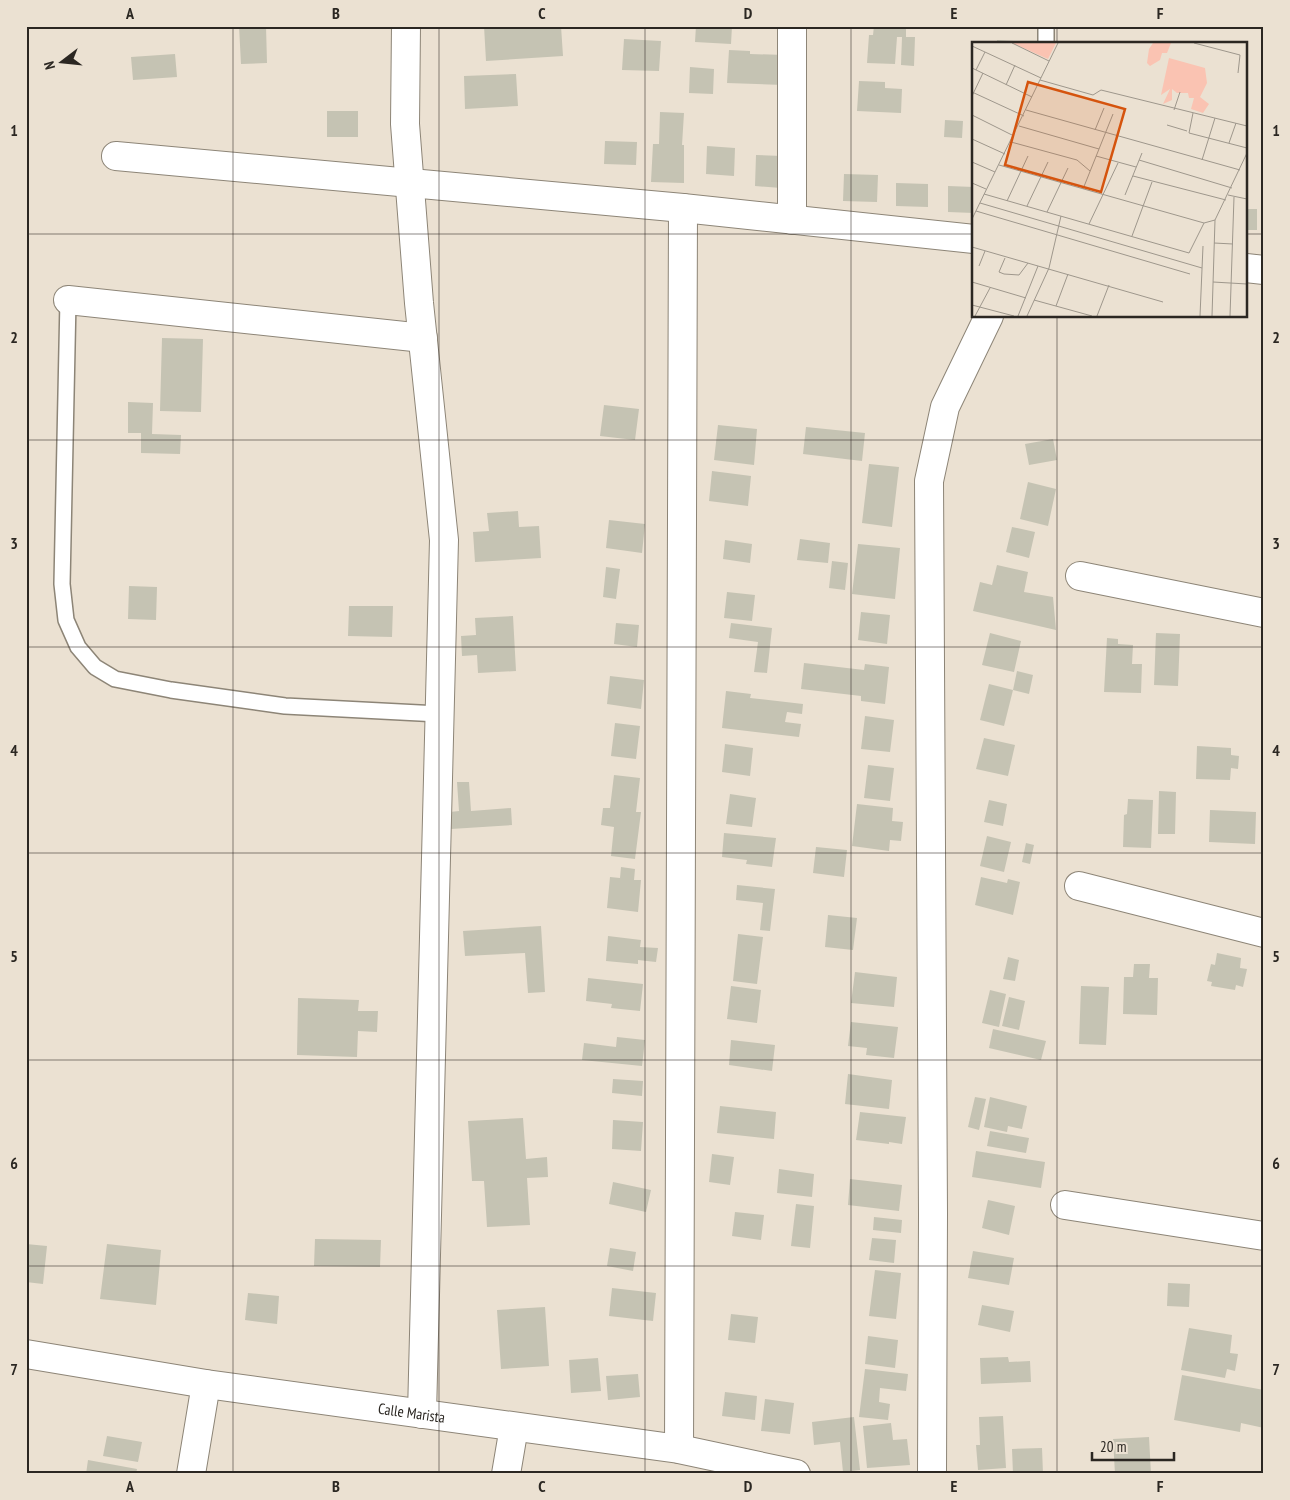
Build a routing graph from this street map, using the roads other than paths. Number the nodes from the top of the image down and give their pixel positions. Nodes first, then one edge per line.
1 (406, 26) edge
2 (792, 26) edge
3 (1046, 26) edge
4 (1046, 42) edge
5 (116, 156) dead end
6 (410, 183) junction
7 (684, 208) junction
8 (792, 220) junction
9 (972, 239) edge
10 (1248, 268) edge
11 (1264, 270) edge
12 (68, 300) joint
13 (988, 318) edge
14 (423, 338) junction
15 (1080, 576) dead end
16 (1264, 613) edge
17 (439, 714) junction
18 (1079, 886) dead end
19 (1264, 933) edge
20 (1065, 1204) dead end
21 (1264, 1236) edge
22 (26, 1354) edge
23 (206, 1384) junction
24 (422, 1414) junction
25 (514, 1427) junction
26 (679, 1450) junction
27 (191, 1474) edge
28 (506, 1474) edge
29 (796, 1474) edge
30 (932, 1474) edge

1 - 6 street
2 - 8 street
3 - 4 lane
5 - 6 street
6 - 7 street
6 - 14 street
7 - 8 street
7 - 26 street
8 - 9 street
10 - 11 street
12 - 14 street
12 - 17 lane
13 - 30 street
14 - 17 street
15 - 16 street
17 - 24 street
18 - 19 street
20 - 21 street
22 - 23 street, Calle Marista
23 - 24 street, Calle Marista
23 - 27 street
24 - 25 street, Calle Marista
25 - 26 street, Calle Marista
25 - 28 street
26 - 29 street, Calle Marista

